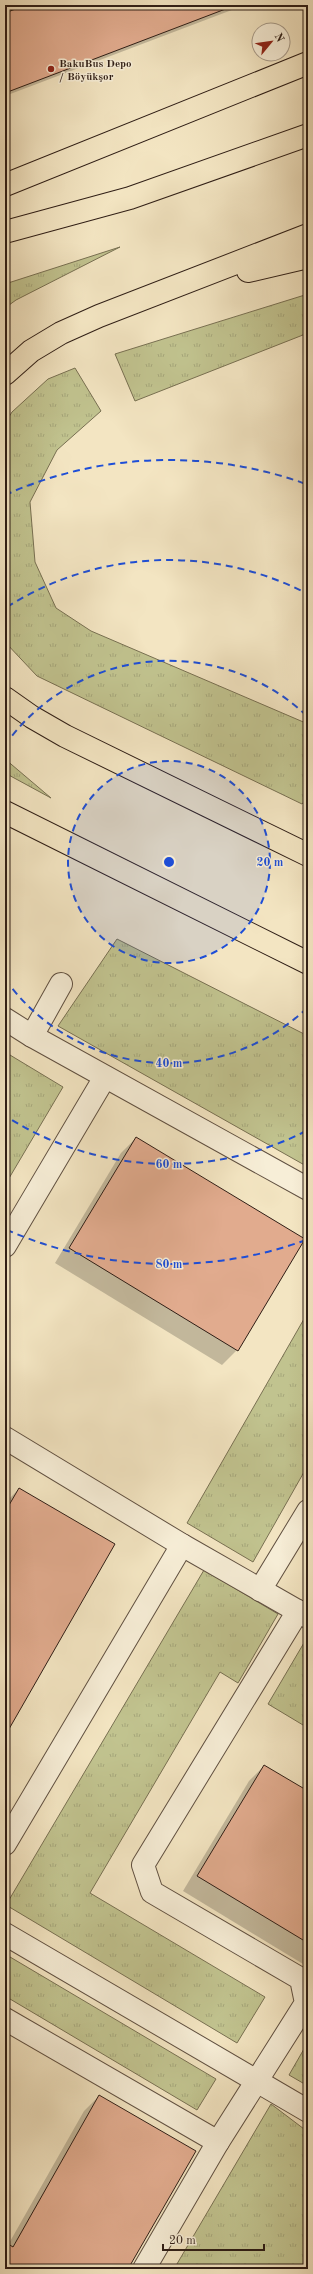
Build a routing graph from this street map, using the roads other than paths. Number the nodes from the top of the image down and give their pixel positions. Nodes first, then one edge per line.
1 (308, 63) edge
2 (308, 135) edge
3 (5, 185) edge
4 (5, 232) edge
5 (308, 235) edge
6 (308, 256) edge
7 (163, 291) junction
8 (5, 374) edge
9 (5, 698) edge
10 (5, 812) edge
11 (308, 854) edge
12 (308, 964) edge
13 (61, 984) dead end
14 (5, 1019) edge
15 (32, 1036) junction
16 (106, 1077) junction
17 (308, 1189) edge
18 (5, 1246) edge
19 (5, 1438) edge
20 (308, 1511) edge
21 (182, 1545) junction
22 (260, 1590) junction
23 (303, 1614) edge
24 (7, 1838) edge
25 (5, 1934) edge
26 (5, 2019) edge
27 (257, 2081) junction
28 (308, 2111) edge
29 (218, 2142) junction
30 (144, 2269) edge

1 - 3 main road
2 - 4 main road
5 - 7 main road
6 - 7 main road
7 - 8 main road
9 - 11 main road
10 - 12 main road
13 - 15 lane
14 - 15 lane
15 - 16 lane
16 - 17 lane
16 - 18 lane
19 - 21 lane
20 - 22 lane
21 - 22 lane
21 - 24 lane
22 - 23 lane
23 - 27 lane
25 - 27 lane
26 - 29 lane
27 - 28 lane
27 - 29 lane
29 - 30 lane

